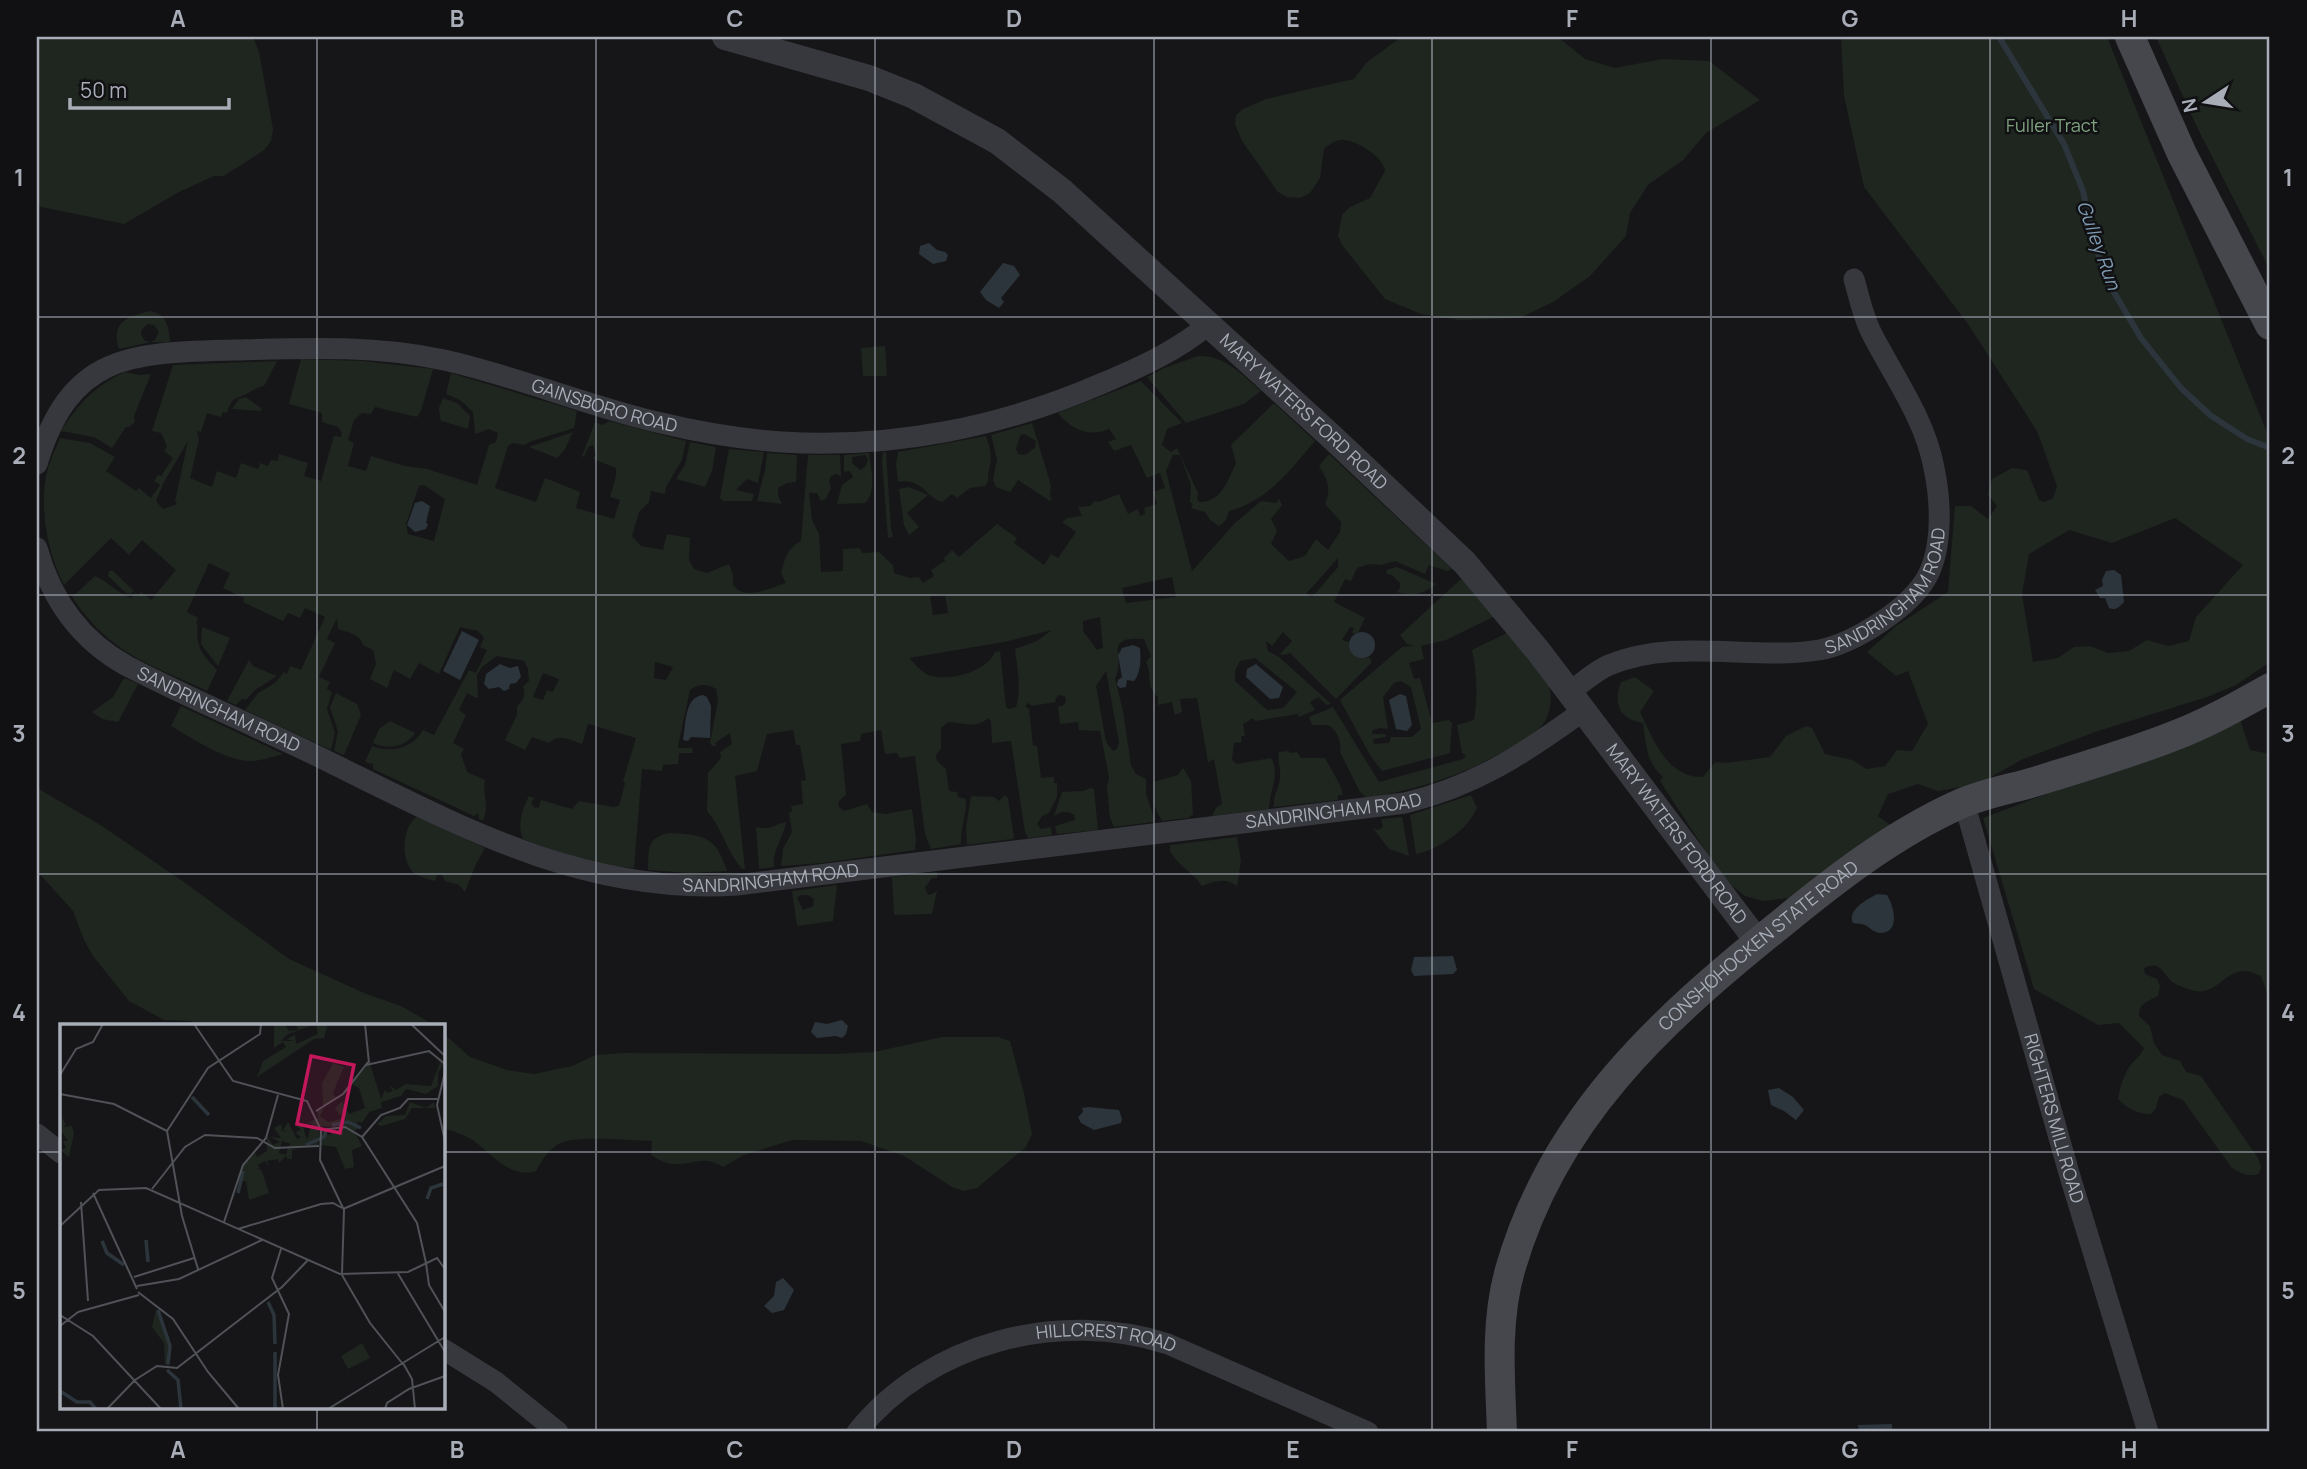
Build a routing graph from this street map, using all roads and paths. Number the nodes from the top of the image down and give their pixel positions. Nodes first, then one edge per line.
1 (725, 37) edge
2 (2130, 37) edge
3 (1854, 279) dead end
4 (1209, 325) junction
5 (2270, 325) edge
6 (37, 464) edge
7 (37, 548) edge
8 (2270, 688) edge
9 (1577, 701) junction
10 (1964, 802) junction
11 (1758, 942) junction
12 (37, 1134) edge
13 (60, 1152) edge
14 (444, 1350) edge
15 (558, 1432) edge
16 (856, 1432) edge
17 (1368, 1432) edge
18 (1502, 1432) edge
19 (2148, 1432) edge

1 - 4 street, MARY WATERS FORD ROAD
2 - 5 main road
3 - 9 street, SANDRINGHAM ROAD
4 - 6 street, GAINSBORO ROAD
4 - 9 street, MARY WATERS FORD ROAD
7 - 9 street, SANDRINGHAM ROAD
8 - 10 main road, CONSHOHOCKEN STATE ROAD
9 - 11 street, MARY WATERS FORD ROAD
10 - 11 main road, CONSHOHOCKEN STATE ROAD
10 - 19 street, RIGHTERS MILL ROAD
11 - 18 main road, CONSHOHOCKEN STATE ROAD
12 - 13 street
14 - 15 street
16 - 17 street, HILLCREST ROAD

